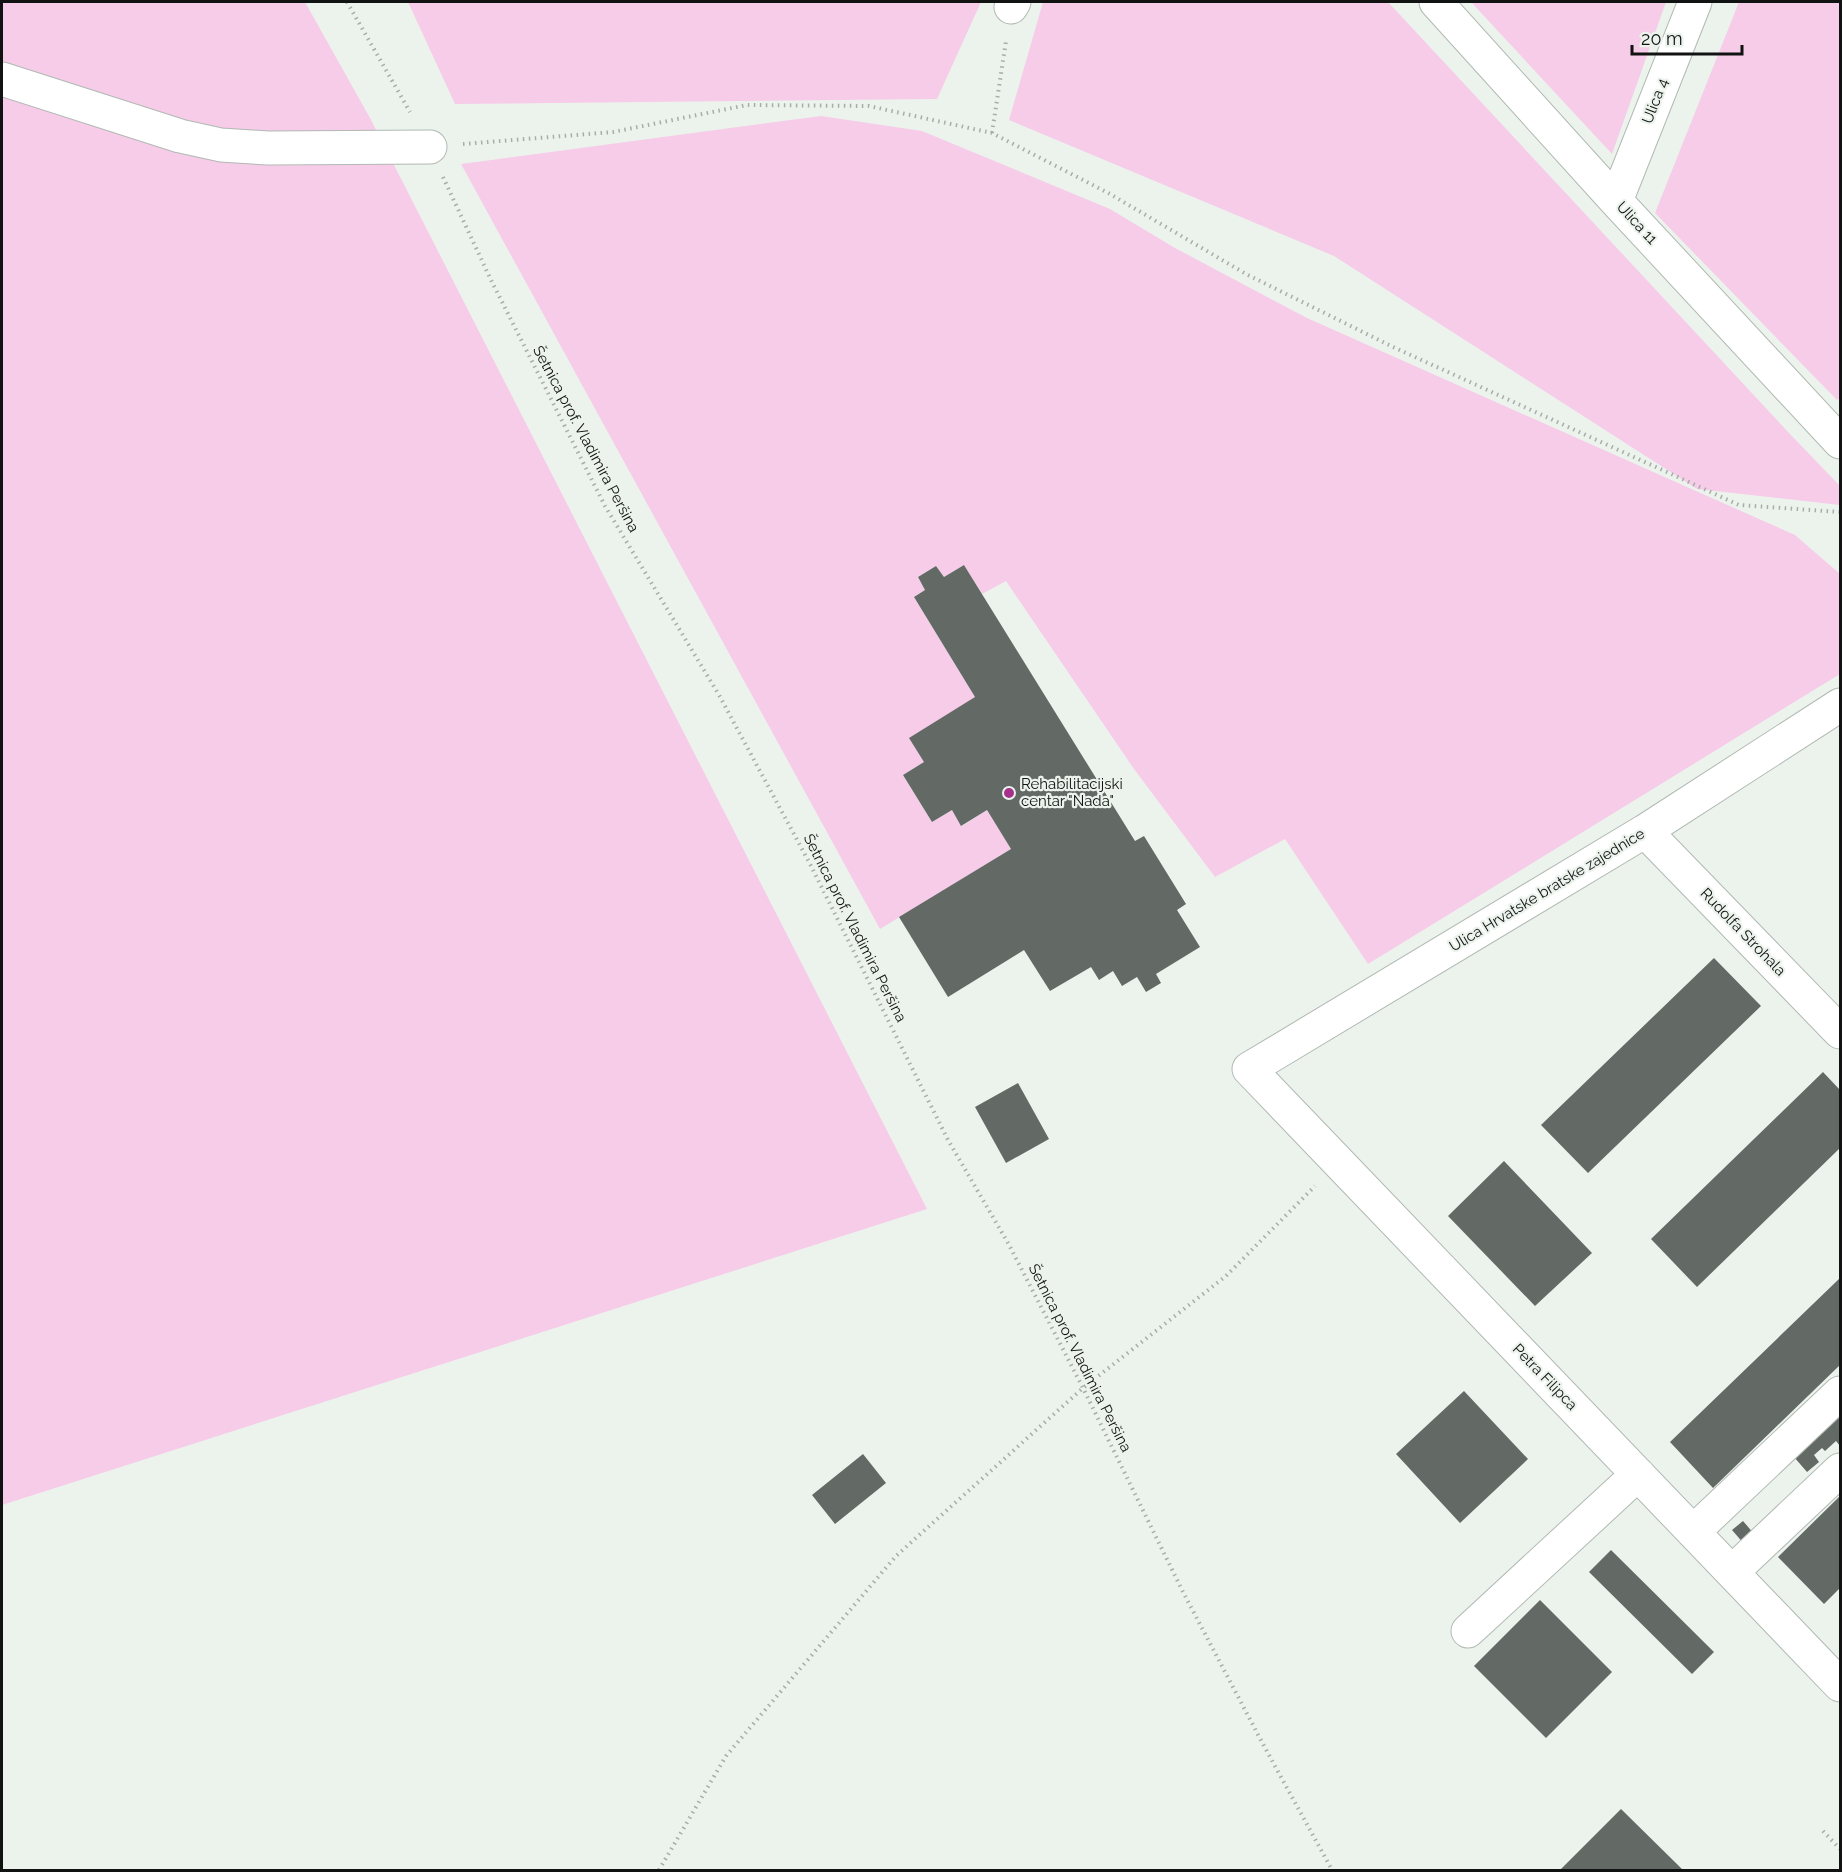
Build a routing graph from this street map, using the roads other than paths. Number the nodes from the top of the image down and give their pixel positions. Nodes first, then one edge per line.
1 (1436, 2) edge
2 (1695, 2) edge
3 (9, 87) edge
4 (430, 147) road end
5 (1616, 201) junction
6 (1836, 429) edge
7 (1840, 705) edge
8 (1645, 831) junction
9 (1840, 1032) edge
10 (1249, 1069) joint
11 (1840, 1393) edge
12 (1840, 1470) edge
13 (1638, 1474) junction
14 (1693, 1532) junction
15 (1732, 1572) junction
16 (1468, 1631) dead end
17 (1840, 1686) edge

1 - 5 street, Ulica 11
2 - 5 street, Ulica 4
3 - 4 street
5 - 6 street, Ulica 11
7 - 8 street, Ulica Hrvatske bratske zajednice
8 - 9 street, Rudolfa Strohala
8 - 10 street, Ulica Hrvatske bratske zajednice
10 - 13 street, Petra Filipca
11 - 14 street
12 - 15 street
13 - 14 street, Petra Filipca
13 - 16 street
14 - 15 street, Petra Filipca
15 - 17 street, Petra Filipca

